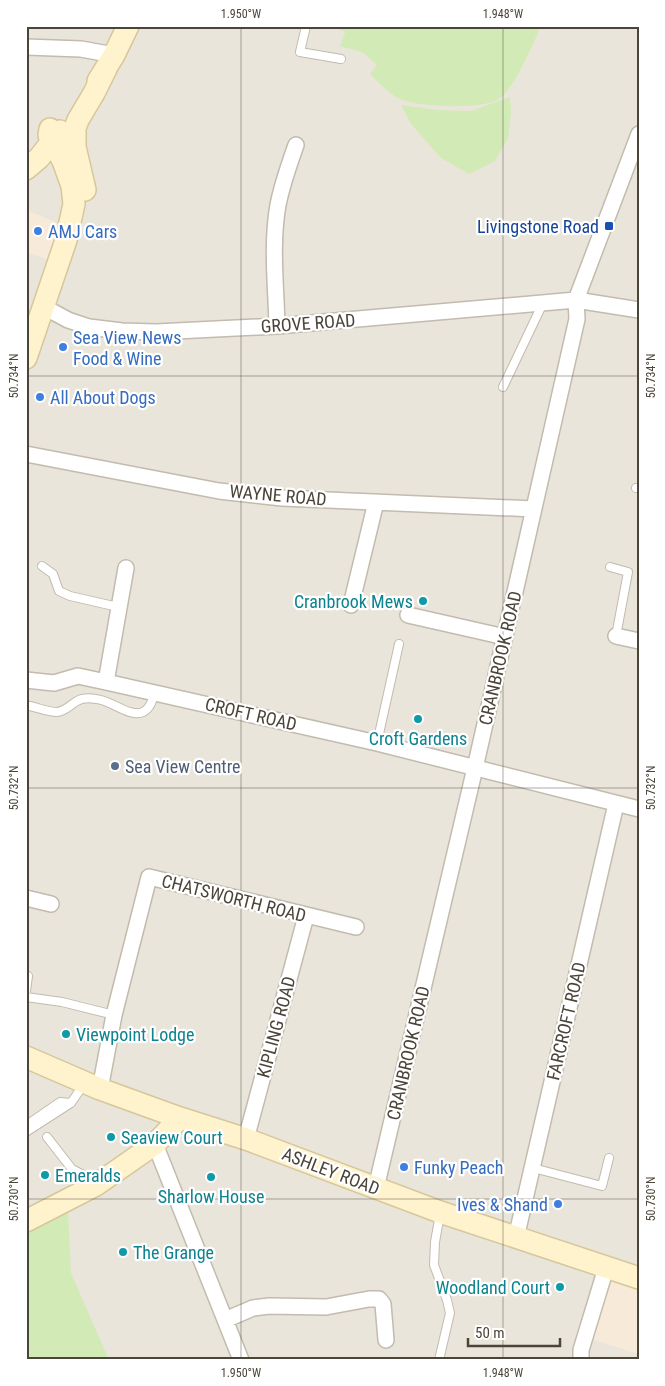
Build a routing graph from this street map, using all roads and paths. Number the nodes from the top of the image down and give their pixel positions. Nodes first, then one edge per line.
1 (128, 26) edge
2 (306, 26) edge
3 (26, 47) edge
4 (341, 59) dead end
5 (110, 62) junction
6 (639, 134) edge
7 (296, 145) dead end
8 (45, 148) edge
9 (66, 240) junction
10 (576, 300) junction
11 (543, 303) junction
12 (44, 307) junction
13 (639, 310) edge
14 (277, 326) junction
15 (26, 358) edge
16 (503, 387) dead end
17 (26, 454) edge
18 (376, 502) junction
19 (534, 509) junction
20 (42, 566) dead end
21 (610, 567) dead end
22 (126, 568) dead end
23 (351, 606) dead end
24 (118, 607) junction
25 (408, 615) dead end
26 (505, 636) junction
27 (616, 636) joint
28 (639, 640) edge
29 (399, 644) dead end
30 (26, 680) edge
31 (106, 682) junction
32 (154, 692) junction
33 (30, 706) dead end
34 (377, 743) junction
35 (475, 768) junction
36 (616, 804) junction
37 (639, 809) edge
38 (26, 898) edge
39 (51, 904) dead end
40 (306, 916) junction
41 (356, 927) dead end
42 (28, 976) dead end
43 (26, 991) edge
44 (26, 997) edge
45 (114, 1015) junction
46 (26, 1057) edge
47 (92, 1086) junction
48 (71, 1103) junction
49 (180, 1118) junction
50 (26, 1123) edge
51 (26, 1132) edge
52 (47, 1137) dead end
53 (246, 1139) junction
54 (154, 1144) junction
55 (609, 1158) dead end
56 (533, 1168) junction
57 (96, 1185) junction
58 (376, 1188) junction
59 (440, 1212) junction
60 (26, 1221) edge
61 (516, 1238) junction
62 (606, 1268) junction
63 (639, 1278) edge
64 (225, 1320) junction
65 (386, 1340) dead end
66 (241, 1360) edge
67 (439, 1360) edge
68 (581, 1360) edge

1 - 5 main road
2 - 4 lane
3 - 5 street
5 - 8 main road
5 - 8 main road
6 - 10 street, CRANBROOK ROAD
7 - 14 street
8 - 9 main road
8 - 9 main road
9 - 12 main road
10 - 11 street, GROVE ROAD
10 - 13 street, GROVE ROAD
10 - 19 street, CRANBROOK ROAD
11 - 14 street, GROVE ROAD
11 - 16 lane
12 - 14 street, GROVE ROAD
12 - 15 main road
17 - 18 street, WAYNE ROAD
18 - 19 street, WAYNE ROAD
18 - 23 street
19 - 26 street, CRANBROOK ROAD
20 - 24 lane
21 - 27 lane
22 - 24 street
24 - 31 street
25 - 26 street
26 - 35 street, CRANBROOK ROAD
27 - 28 street
29 - 34 lane
30 - 31 street, CROFT ROAD
31 - 32 street, CROFT ROAD
32 - 33 lane
32 - 34 street, CROFT ROAD
34 - 35 street, CROFT ROAD
35 - 36 street
35 - 58 street, CRANBROOK ROAD
36 - 37 street
36 - 56 street, FARCROFT ROAD
38 - 39 street
40 - 41 street, CHATSWORTH ROAD
40 - 45 street, CHATSWORTH ROAD
40 - 53 street, KIPLING ROAD
42 - 43 lane
44 - 45 lane
45 - 47 street, CHATSWORTH ROAD
46 - 47 main road, ASHLEY ROAD
47 - 48 lane
47 - 49 main road, ASHLEY ROAD
48 - 50 lane
48 - 51 lane
49 - 53 main road, ASHLEY ROAD
49 - 54 main road
52 - 57 lane
53 - 58 main road, ASHLEY ROAD
54 - 57 main road
54 - 64 street
55 - 56 lane
56 - 61 street, FARCROFT ROAD
57 - 60 main road
58 - 59 main road, ASHLEY ROAD
59 - 61 main road, ASHLEY ROAD
59 - 67 lane
61 - 62 main road, ASHLEY ROAD
62 - 63 main road, ASHLEY ROAD
62 - 68 street
64 - 65 street
64 - 66 street

